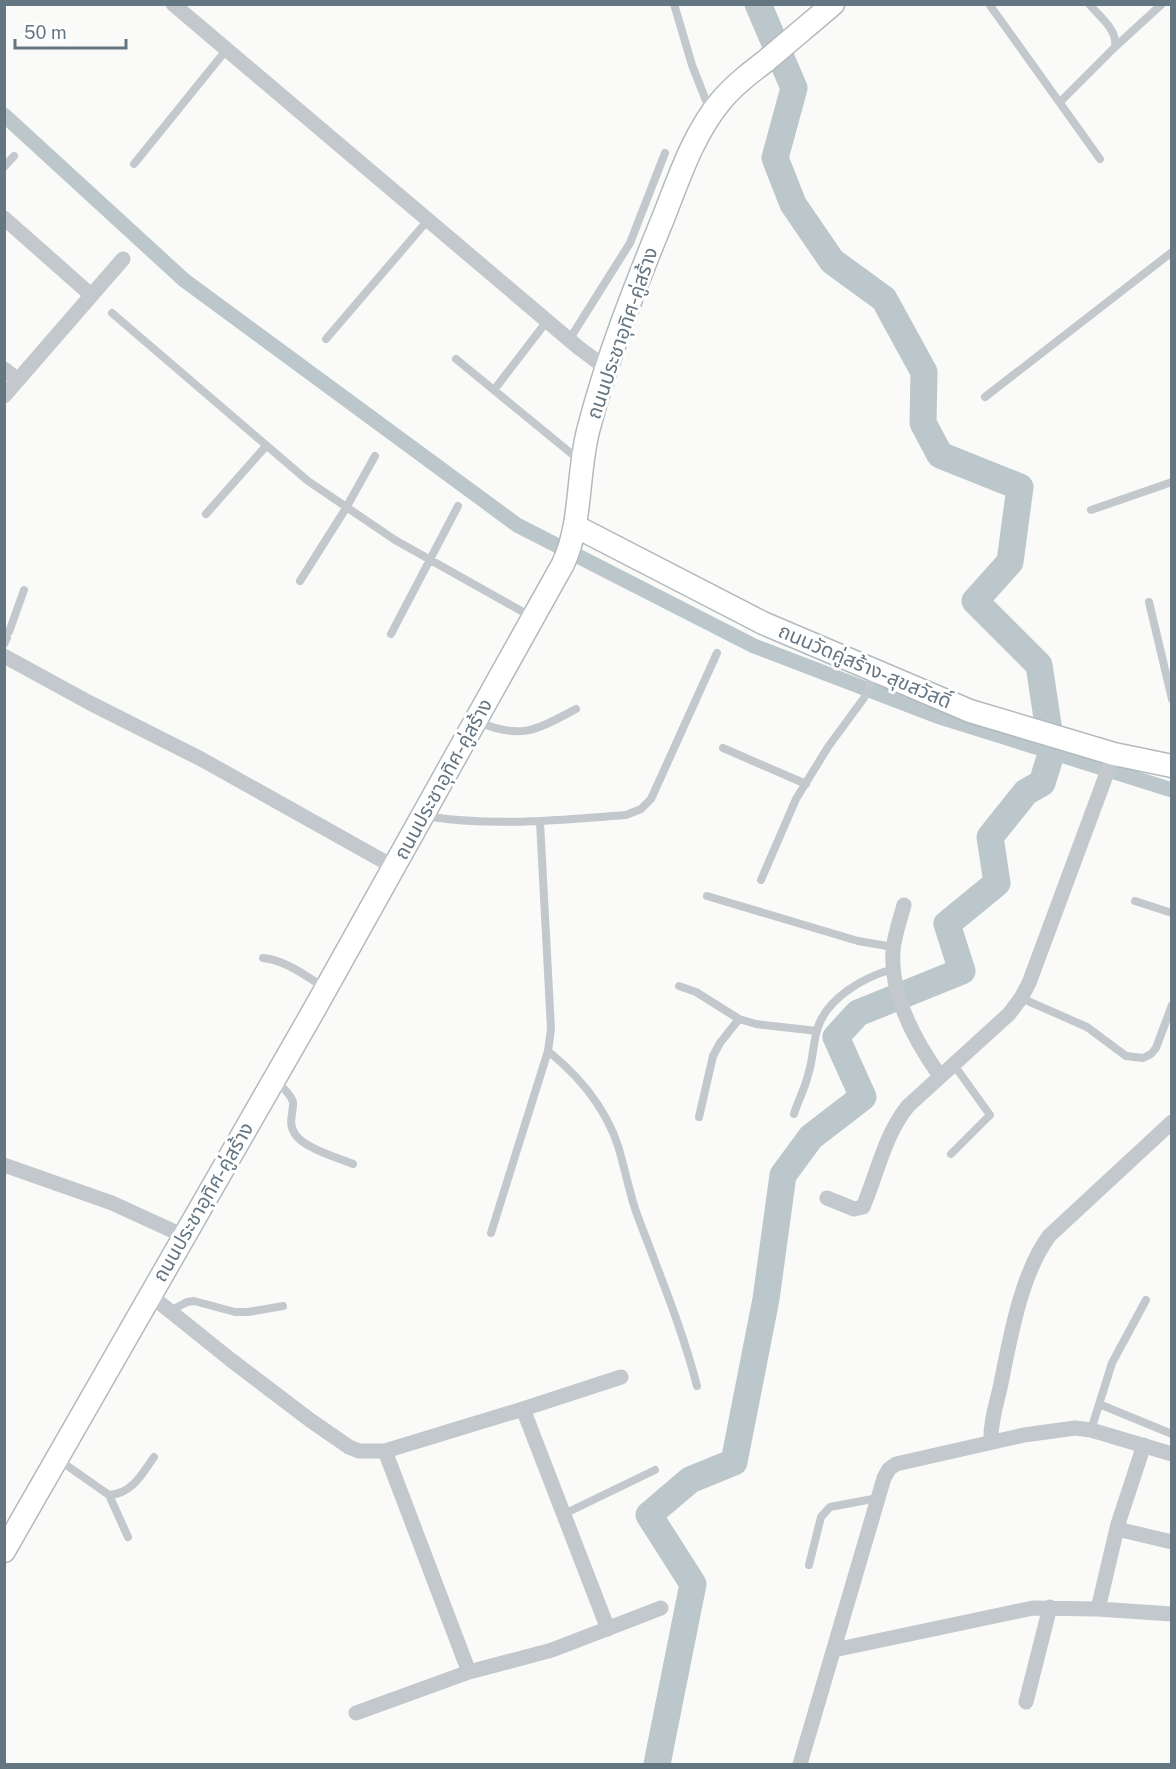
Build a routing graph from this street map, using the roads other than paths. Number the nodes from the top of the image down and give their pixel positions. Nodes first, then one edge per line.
1 (173, 4) edge
2 (674, 4) edge
3 (833, 4) edge
4 (989, 4) edge
5 (1089, 4) edge
6 (1162, 4) edge
7 (1115, 47) junction
8 (227, 49) junction
9 (1060, 102) junction
10 (711, 114) junction
11 (666, 153) dead end
12 (14, 156) dead end
13 (1100, 159) dead end
14 (134, 164) dead end
15 (4, 166) edge
16 (4, 218) edge
17 (428, 220) junction
18 (1172, 252) edge
19 (123, 259) dead end
20 (91, 295) junction
21 (112, 313) dead end
22 (547, 321) junction
23 (326, 339) dead end
24 (569, 340) junction
25 (456, 359) dead end
26 (606, 368) junction
27 (4, 369) edge
28 (18, 380) junction
29 (494, 390) junction
30 (4, 396) edge
31 (985, 397) dead end
32 (266, 446) junction
33 (375, 456) dead end
34 (582, 462) junction
35 (1172, 482) edge
36 (458, 506) dead end
37 (346, 508) junction
38 (1091, 510) dead end
39 (206, 514) dead end
40 (570, 545) junction
41 (431, 560) junction
42 (300, 581) dead end
43 (24, 590) dead end
44 (1149, 602) dead end
45 (532, 617) junction
46 (391, 634) dead end
47 (7, 638) edge
48 (717, 653) dead end
49 (4, 656) edge
50 (874, 677) junction
51 (1172, 699) edge
52 (576, 709) dead end
53 (476, 721) junction
54 (723, 748) dead end
55 (1114, 754) junction
56 (1172, 766) edge
57 (806, 784) junction
58 (423, 816) junction
59 (540, 822) junction
60 (394, 867) junction
61 (761, 880) dead end
62 (707, 896) dead end
63 (1135, 901) dead end
64 (904, 905) dead end
65 (1172, 913) edge
66 (893, 947) junction
67 (263, 958) dead end
68 (893, 969) junction
69 (679, 987) dead end
70 (326, 989) junction
71 (1021, 998) junction
72 (1172, 1005) edge
73 (739, 1019) junction
74 (817, 1031) junction
75 (549, 1051) junction
76 (954, 1065) junction
77 (940, 1076) junction
78 (274, 1079) junction
79 (794, 1114) dead end
80 (699, 1117) dead end
81 (1172, 1122) edge
82 (951, 1154) dead end
83 (353, 1164) dead end
84 (4, 1165) edge
85 (827, 1197) dead end
86 (491, 1233) dead end
87 (184, 1236) junction
88 (150, 1295) junction
89 (1146, 1300) dead end
90 (283, 1306) dead end
91 (170, 1311) junction
92 (621, 1377) dead end
93 (697, 1386) dead end
94 (1099, 1404) junction
95 (523, 1409) junction
96 (1091, 1430) junction
97 (1172, 1434) edge
98 (990, 1442) junction
99 (1144, 1445) junction
100 (385, 1451) junction
101 (1172, 1454) edge
102 (154, 1457) dead end
103 (57, 1459) junction
104 (655, 1470) dead end
105 (110, 1495) junction
106 (878, 1498) junction
107 (564, 1514) junction
108 (1116, 1529) junction
109 (128, 1537) dead end
110 (1172, 1542) edge
111 (4, 1551) edge
112 (810, 1565) dead end
113 (1050, 1607) junction
114 (661, 1608) dead end
115 (1098, 1609) junction
116 (1172, 1614) edge
117 (608, 1629) junction
118 (834, 1650) junction
119 (469, 1672) junction
120 (1026, 1702) dead end
121 (356, 1713) dead end
122 (800, 1764) edge

1 - 8 street
2 - 10 lane
3 - 10 main road, ถนนประชาอุทิศ-คู่สร้าง
4 - 9 lane
5 - 7 lane
6 - 7 lane
7 - 9 lane
8 - 14 lane
8 - 17 street
9 - 13 lane
10 - 26 main road, ถนนประชาอุทิศ-คู่สร้าง
11 - 24 lane
12 - 15 lane
16 - 20 street
17 - 22 street
17 - 23 lane
18 - 31 lane
19 - 20 street
20 - 28 street
21 - 32 lane
22 - 24 street
22 - 29 lane
24 - 26 street
25 - 29 lane
26 - 34 main road, ถนนประชาอุทิศ-คู่สร้าง
27 - 28 street
28 - 30 street
29 - 34 lane
32 - 37 lane
32 - 39 lane
33 - 37 lane
34 - 40 main road, ถนนประชาอุทิศ-คู่สร้าง
35 - 38 lane
36 - 41 lane
37 - 41 lane
37 - 42 lane
40 - 45 main road, ถนนประชาอุทิศ-คู่สร้าง
40 - 50 main road, ถนนวัดคู่สร้าง-สุขสวัสดิ์
41 - 45 lane
41 - 46 lane
43 - 47 lane
44 - 51 lane
45 - 53 main road, ถนนประชาอุทิศ-คู่สร้าง
48 - 59 lane
49 - 60 street
50 - 55 main road, ถนนวัดคู่สร้าง-สุขสวัสดิ์
50 - 57 lane
52 - 53 lane
53 - 58 main road, ถนนประชาอุทิศ-คู่สร้าง
54 - 57 lane
55 - 56 main road, ถนนวัดคู่สร้าง-สุขสวัสดิ์
55 - 71 street
57 - 61 lane
58 - 59 lane
58 - 60 main road, ถนนประชาอุทิศ-คู่สร้าง
59 - 75 lane
60 - 70 main road, ถนนประชาอุทิศ-คู่สร้าง
62 - 66 lane
63 - 65 lane
64 - 66 street
66 - 68 street
67 - 70 lane
68 - 74 lane
68 - 77 street
69 - 73 lane
70 - 78 main road, ถนนประชาอุทิศ-คู่สร้าง
71 - 72 lane
71 - 76 street
73 - 74 lane
73 - 80 lane
74 - 79 lane
75 - 86 lane
75 - 93 lane
76 - 77 street
76 - 82 lane
77 - 85 street
78 - 83 lane
78 - 87 main road, ถนนประชาอุทิศ-คู่สร้าง
81 - 98 street
84 - 87 street
87 - 88 main road, ถนนประชาอุทิศ-คู่สร้าง
88 - 91 street
88 - 103 main road, ถนนประชาอุทิศ-คู่สร้าง
89 - 94 lane
90 - 91 lane
91 - 100 street
92 - 95 street
94 - 96 lane
94 - 97 lane
95 - 100 street
95 - 107 street
96 - 98 street
96 - 99 street
98 - 106 street
99 - 101 street
99 - 108 street
100 - 119 street
102 - 105 lane
103 - 105 lane
103 - 111 main road, ถนนประชาอุทิศ-คู่สร้าง
104 - 107 lane
105 - 109 lane
106 - 112 lane
106 - 118 street
107 - 117 street
108 - 110 street
108 - 115 street
113 - 115 street
113 - 118 street
113 - 120 street
114 - 117 street
115 - 116 street
117 - 119 street
118 - 122 street
119 - 121 street

